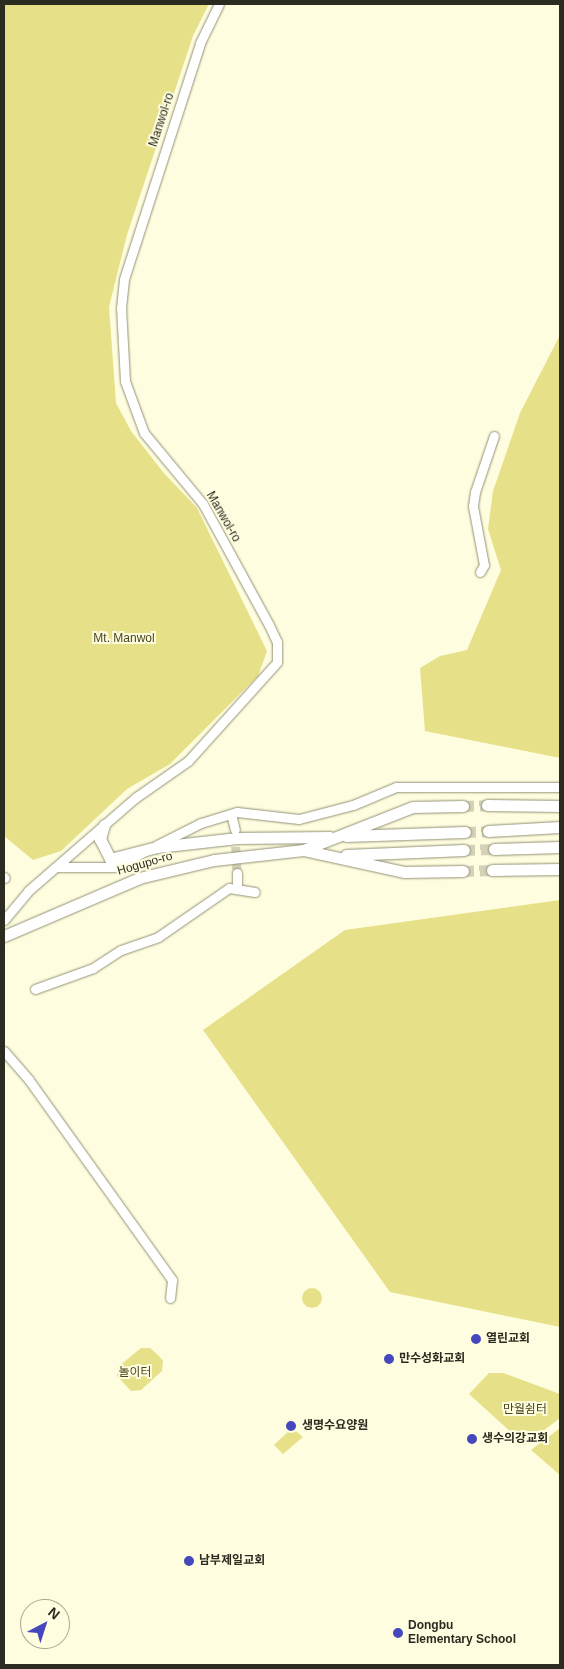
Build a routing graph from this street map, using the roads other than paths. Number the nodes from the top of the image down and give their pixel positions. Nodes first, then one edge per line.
1 (219, 4) edge
2 (494, 436) dead end
3 (480, 572) dead end
4 (560, 787) edge
5 (487, 805) tunnel mouth
6 (463, 806) tunnel mouth
7 (560, 806) edge
8 (231, 814) junction
9 (104, 825) junction
10 (560, 827) edge
11 (235, 830) tunnel mouth
12 (488, 831) tunnel mouth
13 (464, 832) tunnel mouth
14 (336, 836) junction
15 (560, 847) edge
16 (150, 849) junction
17 (494, 849) tunnel mouth
18 (303, 850) junction
19 (464, 850) tunnel mouth
20 (329, 856) junction
21 (56, 867) junction
22 (560, 869) edge
23 (492, 870) tunnel mouth
24 (463, 871) tunnel mouth
25 (237, 873) tunnel mouth
26 (237, 888) junction
27 (255, 892) dead end
28 (4, 920) edge
29 (4, 936) edge
30 (35, 989) dead end
31 (4, 1051) edge
32 (170, 1298) dead end

1 - 9 street, Manwol-ro
2 - 3 street
4 - 8 street
5 - 7 main road
6 - 14 main road, Hogupo-ro
8 - 11 street
8 - 16 street
9 - 16 main road
9 - 21 street, Manwol-ro
10 - 12 main road
13 - 14 main road, Hogupo-ro
14 - 16 main road
14 - 18 main road, Hogupo-ro
15 - 17 main road
16 - 21 street
18 - 20 main road, Hogupo-ro
18 - 29 main road, Hogupo-ro
19 - 20 main road, Hogupo-ro
20 - 24 main road, Hogupo-ro
21 - 28 street, Manwol-ro
22 - 23 main road
25 - 26 street
26 - 27 street
26 - 30 street
31 - 32 street

